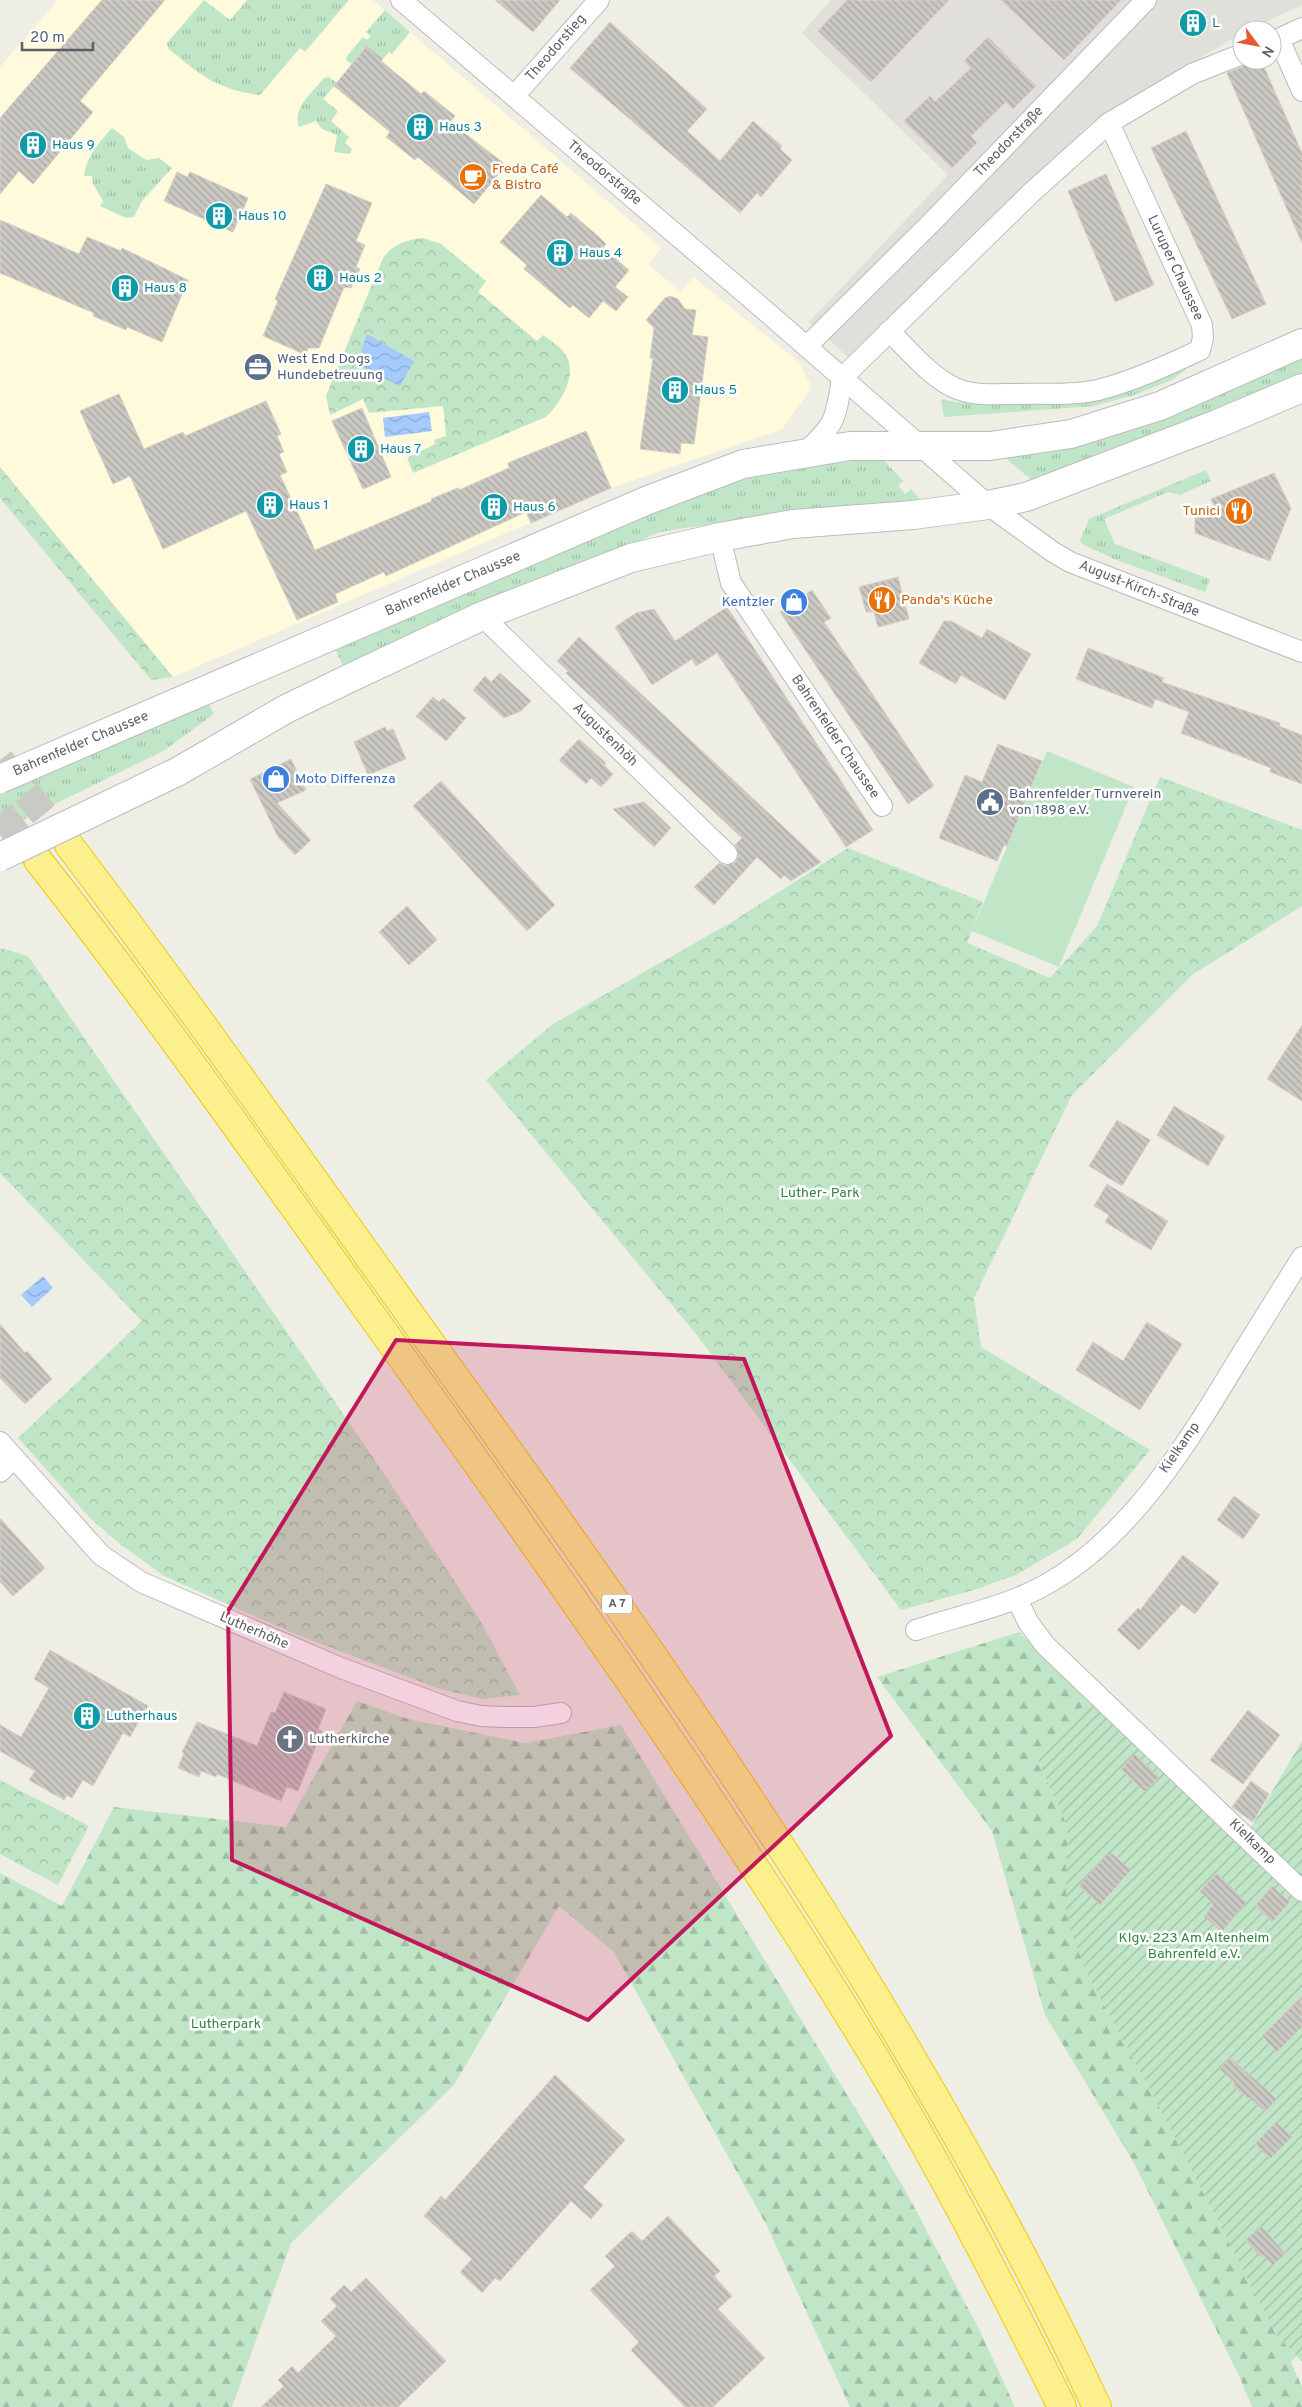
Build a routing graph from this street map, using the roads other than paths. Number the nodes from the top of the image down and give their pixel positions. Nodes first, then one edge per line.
1 (401, 0) edge
2 (599, 0) edge
3 (1146, 0) edge
4 (1302, 28) edge
5 (1282, 37) edge
6 (1282, 53) edge
7 (1232, 58) edge
8 (1302, 91) edge
9 (514, 96) junction
10 (1109, 124) junction
11 (889, 331) junction
12 (1302, 343) edge
13 (807, 346) junction
14 (842, 378) junction
15 (1302, 388) edge
16 (921, 446) junction
17 (805, 452) junction
18 (988, 505) junction
19 (720, 537) junction
20 (482, 616) junction
21 (1302, 652) edge
22 (0, 779) edge
23 (882, 806) dead end
24 (69, 845) tunnel mouth
25 (727, 854) dead end
26 (0, 857) edge
27 (38, 860) tunnel mouth
28 (1302, 1257) edge
29 (0, 1442) edge
30 (14, 1458) junction
31 (0, 1472) edge
32 (1017, 1600) junction
33 (916, 1630) dead end
34 (561, 1713) dead end
35 (1302, 1891) edge
36 (1062, 2407) edge
37 (1097, 2407) edge

1 - 9 street, Theodorstraße
2 - 9 street, Theodorstieg
3 - 13 street, Theodorstraße
4 - 5 street
6 - 8 street
7 - 10 street
9 - 13 street, Theodorstraße
10 - 11 street
10 - 11 street, Luruper Chaussee
11 - 14 street
12 - 16 main road
13 - 14 street, Theodorstraße
14 - 16 street, Theodorstraße
14 - 17 street
15 - 18 main road
16 - 17 main road, Bahrenfelder Chaussee
16 - 18 street, Theodorstraße
17 - 22 main road, Bahrenfelder Chaussee, bridge
18 - 19 main road
18 - 21 street, August-Kirch-Straße
19 - 20 main road
19 - 23 street, Bahrenfelder Chaussee
20 - 25 street, Augustenhöh
20 - 26 main road, bridge
24 - 37 highway, A 7
27 - 36 highway, A 7
28 - 32 street, Kielkamp
29 - 30 street, Lutherhöhe
30 - 31 street
30 - 34 street, Lutherhöhe
32 - 33 street, Kielkamp
32 - 35 street, Kielkamp

